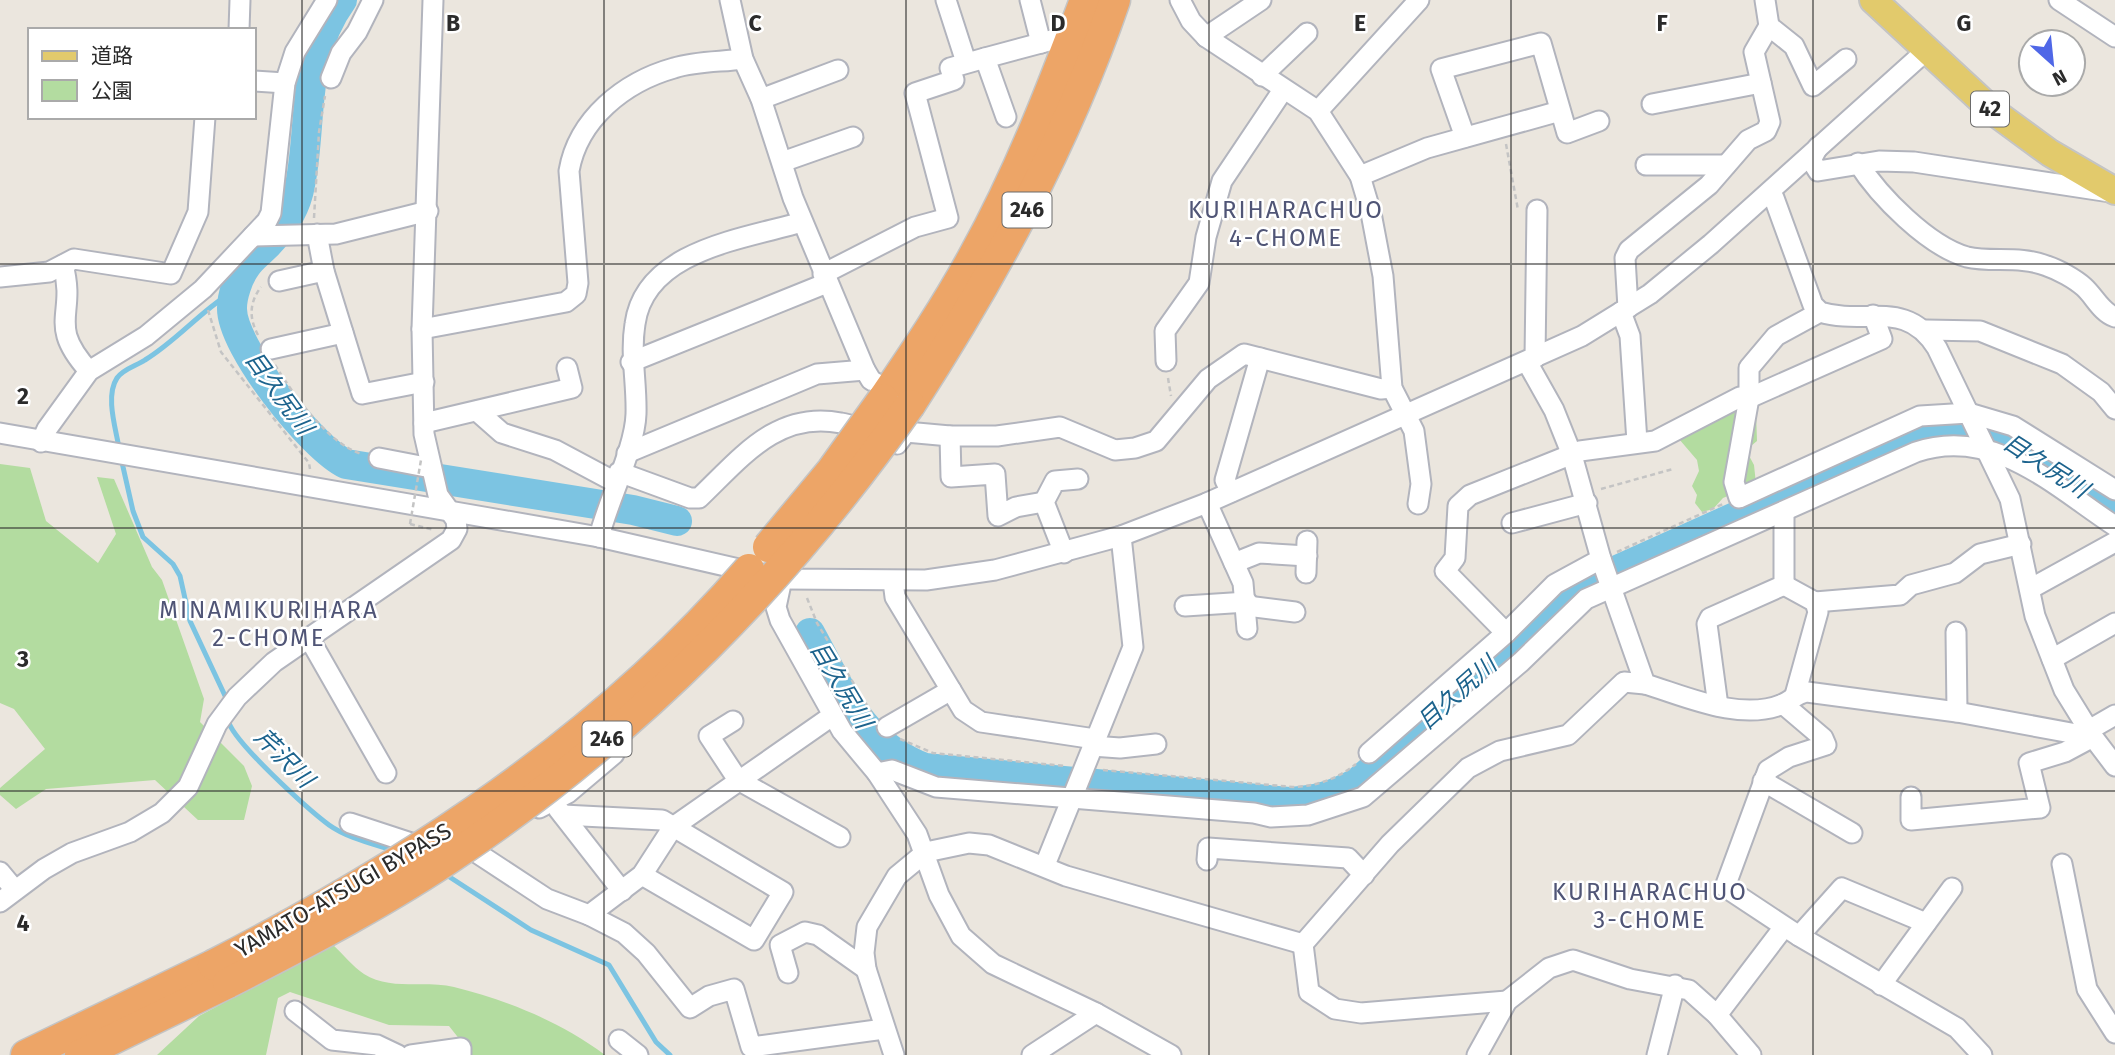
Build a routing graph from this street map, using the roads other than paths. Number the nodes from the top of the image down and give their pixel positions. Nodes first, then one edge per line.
1 (240, 0) edge
2 (327, 0) edge
3 (373, 0) edge
4 (433, 0) edge
5 (730, 0) edge
6 (946, 0) edge
7 (1030, 0) edge
8 (1086, 0) edge
9 (1115, 0) edge
10 (1180, 0) edge
11 (1261, 0) edge
12 (1765, 0) edge
13 (1873, 0) edge
14 (2059, 0) edge
15 (1409, 3) edge
16 (2107, 20) edge
17 (1769, 26) junction
18 (239, 28) edge
19 (1307, 33) dead end
20 (1073, 35) junction
21 (1206, 37) junction
22 (2115, 37) edge
23 (1041, 43) junction
24 (1928, 49) junction
25 (744, 59) junction
26 (1846, 59) dead end
27 (976, 60) junction
28 (838, 70) dead end
29 (1262, 76) junction
30 (331, 78) road end
31 (256, 80) edge
32 (285, 83) junction
33 (1761, 83) junction
34 (1283, 90) junction
35 (761, 99) junction
36 (1652, 104) dead end
37 (1318, 111) junction
38 (1560, 111) junction
39 (1856, 112) junction
40 (1006, 117) dead end
41 (205, 119) edge
42 (1600, 121) dead end
43 (853, 137) dead end
44 (1465, 137) junction
45 (1818, 146) junction
46 (782, 162) junction
47 (1858, 163) junction
48 (1646, 164) dead end
49 (1726, 165) junction
50 (1827, 169) junction
51 (2057, 172) junction
52 (1360, 176) junction
53 (2115, 192) edge
54 (1774, 198) junction
55 (1537, 210) road end
56 (428, 211) junction
57 (802, 222) junction
58 (312, 234) junction
59 (258, 236) junction
60 (1712, 244) junction
61 (63, 265) junction
62 (324, 271) junction
63 (0, 277) edge
64 (825, 279) junction
65 (279, 281) dead end
66 (1624, 310) junction
67 (1820, 312) junction
68 (1873, 315) junction
69 (2115, 317) edge
70 (422, 329) junction
71 (1926, 330) junction
72 (343, 333) junction
73 (271, 349) dead end
74 (1260, 358) junction
75 (1531, 360) junction
76 (1166, 361) dead end
77 (631, 362) junction
78 (568, 368) dead end
79 (865, 370) junction
80 (89, 371) junction
81 (424, 382) junction
82 (1392, 388) junction
83 (894, 398) junction
84 (1749, 398) junction
85 (2115, 409) edge
86 (477, 411) junction
87 (1406, 414) junction
88 (1971, 416) junction
89 (424, 423) junction
90 (0, 433) edge
91 (950, 436) junction
92 (41, 442) junction
93 (1637, 442) junction
94 (1984, 445) junction
95 (627, 453) junction
96 (1572, 455) junction
97 (379, 458) dead end
98 (428, 466) junction
99 (1078, 479) dead end
100 (614, 485) junction
101 (2115, 490) edge
102 (1231, 492) junction
103 (1586, 498) junction
104 (1044, 502) junction
105 (444, 503) junction
106 (1207, 503) junction
107 (1418, 504) dead end
108 (1784, 512) junction
109 (1512, 523) dead end
110 (2115, 526) edge
111 (601, 530) junction
112 (1121, 536) junction
113 (2115, 542) edge
114 (2021, 544) junction
115 (1065, 553) junction
116 (1307, 557) dead end
117 (1234, 563) junction
118 (1607, 573) junction
119 (782, 579) junction
120 (893, 581) junction
121 (1784, 585) junction
122 (2030, 589) junction
123 (1815, 602) junction
124 (1247, 604) junction
125 (1185, 606) dead end
126 (1295, 612) dead end
127 (2115, 623) edge
128 (1247, 629) dead end
129 (1956, 632) dead end
130 (1506, 633) junction
131 (309, 638) junction
132 (2052, 659) junction
133 (1645, 684) junction
134 (951, 690) junction
135 (1789, 699) junction
136 (1718, 706) junction
137 (1957, 712) junction
138 (2115, 715) edge
139 (832, 716) junction
140 (733, 721) dead end
141 (887, 728) road end
142 (2091, 733) junction
143 (1093, 742) junction
144 (1156, 744) dead end
145 (1369, 752) road end
146 (614, 754) dead end
147 (2115, 766) edge
148 (877, 773) junction
149 (386, 774) dead end
150 (738, 780) junction
151 (1763, 781) junction
152 (1072, 795) junction
153 (1911, 797) dead end
154 (557, 807) junction
155 (350, 823) dead end
156 (673, 827) junction
157 (1852, 833) dead end
158 (840, 837) dead end
159 (411, 843) junction
160 (474, 851) junction
161 (926, 852) junction
162 (1206, 860) dead end
163 (2062, 864) dead end
164 (1045, 865) junction
165 (0, 872) edge
166 (1364, 874) junction
167 (642, 875) junction
168 (1952, 888) dead end
169 (622, 891) junction
170 (8, 896) edge
171 (589, 915) junction
172 (1926, 923) junction
173 (1792, 931) junction
174 (1303, 944) junction
175 (866, 969) junction
176 (788, 972) dead end
177 (220, 974) junction
178 (1675, 985) junction
179 (1881, 985) junction
180 (1507, 1001) junction
181 (295, 1011) dead end
182 (1096, 1013) junction
183 (1717, 1015) junction
184 (884, 1028) junction
185 (2115, 1033) edge
186 (619, 1040) dead end
187 (1148, 1050) edge
188 (26, 1055) edge
189 (80, 1055) edge
190 (398, 1055) edge
191 (411, 1055) edge
192 (461, 1055) edge
193 (638, 1055) edge
194 (894, 1055) edge
195 (1032, 1055) edge
196 (1171, 1055) edge
197 (1477, 1055) edge
198 (1657, 1055) edge
199 (1751, 1055) edge
200 (1982, 1055) edge

1 - 18 street
2 - 32 street
3 - 30 street
4 - 56 street
5 - 25 street
6 - 27 street
7 - 23 street
8 - 20 highway, 246
9 - 83 highway, 246
10 - 21 street
11 - 21 street
12 - 17 street
13 - 24 main road, 42
14 - 16 street
15 - 37 street
16 - 22 street
17 - 26 street
17 - 33 street
19 - 29 street
20 - 23 street
20 - 83 highway, 246
21 - 29 street
23 - 27 street
24 - 39 street
24 - 51 main road, 42
25 - 35 street
25 - 70 street
27 - 40 street
27 - 64 street
28 - 35 street
29 - 34 street
31 - 32 street
32 - 59 street
33 - 36 street
33 - 49 street
34 - 37 street
34 - 76 street
35 - 46 street
37 - 52 street
38 - 42 street
38 - 44 street
38 - 44 street
39 - 45 street
39 - 50 street
41 - 61 street
43 - 46 street
44 - 52 street
45 - 50 street
45 - 60 street
46 - 57 street
47 - 50 street
47 - 51 street
47 - 69 street
48 - 49 street
49 - 66 street
50 - 54 street
51 - 53 main road, 42
52 - 82 street
54 - 60 street
54 - 67 street
55 - 75 street
56 - 58 street
56 - 70 street
57 - 64 street
57 - 77 street
58 - 59 street
58 - 62 street
59 - 80 street
60 - 66 street
61 - 63 street
61 - 80 street
62 - 65 street
62 - 72 street
64 - 77 street
64 - 79 street
66 - 75 street
66 - 93 street
67 - 68 street
67 - 84 street
68 - 71 street
68 - 84 street
70 - 81 street
71 - 85 street
71 - 88 street
72 - 73 street
72 - 81 street
74 - 82 street
74 - 91 street
74 - 102 street
75 - 87 street
75 - 96 street
77 - 95 street
78 - 86 street
79 - 83 street
79 - 95 street
80 - 92 street
81 - 89 street
82 - 87 street
83 - 177 highway, YAMATO-ATSUGI BYPASS / 246, bridge
84 - 88 street
84 - 93 street
86 - 89 street
86 - 100 street
87 - 102 street
87 - 107 street
88 - 94 street
88 - 101 street
89 - 98 street
90 - 92 street
91 - 100 street
91 - 104 street
92 - 105 street
93 - 96 street
94 - 108 street
94 - 110 street
94 - 114 street
95 - 100 street
96 - 103 street
96 - 130 street
97 - 98 street
98 - 105 street
99 - 104 street
100 - 111 street
102 - 106 street
103 - 109 street
103 - 118 street
104 - 115 street
105 - 111 street
105 - 131 street
106 - 112 street
106 - 117 street
108 - 118 street
108 - 121 street
111 - 119 street
112 - 115 street
112 - 143 street
113 - 122 street
114 - 122 street
114 - 123 street
115 - 120 street
116 - 117 street
117 - 124 street
118 - 130 street
118 - 133 street
118 - 152 street
119 - 120 street
119 - 139 street
120 - 134 street
121 - 123 street
121 - 136 street
122 - 132 street
123 - 135 street
124 - 125 street
124 - 126 street
124 - 128 street
127 - 132 street
129 - 137 street
130 - 145 street
131 - 149 street
131 - 170 street
132 - 142 street
133 - 136 street
133 - 166 street
134 - 141 street
134 - 143 street
135 - 136 street
135 - 137 street
135 - 151 street
137 - 142 street
138 - 142 street
139 - 148 street
139 - 150 street
140 - 150 street
142 - 147 street
142 - 153 street
143 - 144 street
143 - 152 street
146 - 154 street
148 - 152 street
148 - 161 street
150 - 156 street
150 - 158 street
151 - 157 street
151 - 173 street
152 - 164 street
154 - 156 street
154 - 159 street
154 - 160 street
154 - 169 street
155 - 159 street
156 - 167 street
156 - 167 street
159 - 160 street
160 - 171 street
161 - 164 street
161 - 175 street
161 - 182 street
162 - 166 street
163 - 185 street
164 - 174 street
165 - 170 street
166 - 174 street
167 - 169 street
168 - 172 street
169 - 171 street
171 - 184 street
172 - 173 street
172 - 179 street
173 - 179 street
173 - 183 street
174 - 180 street
175 - 176 street
175 - 184 street
177 - 188 highway, YAMATO-ATSUGI BYPASS / 246
177 - 189 highway, YAMATO-ATSUGI BYPASS / 246
178 - 180 street
178 - 183 street
178 - 198 street
179 - 200 street
180 - 197 street
181 - 190 street
182 - 187 street
182 - 195 street
183 - 199 street
184 - 194 street
186 - 193 street
187 - 196 street
191 - 192 street

